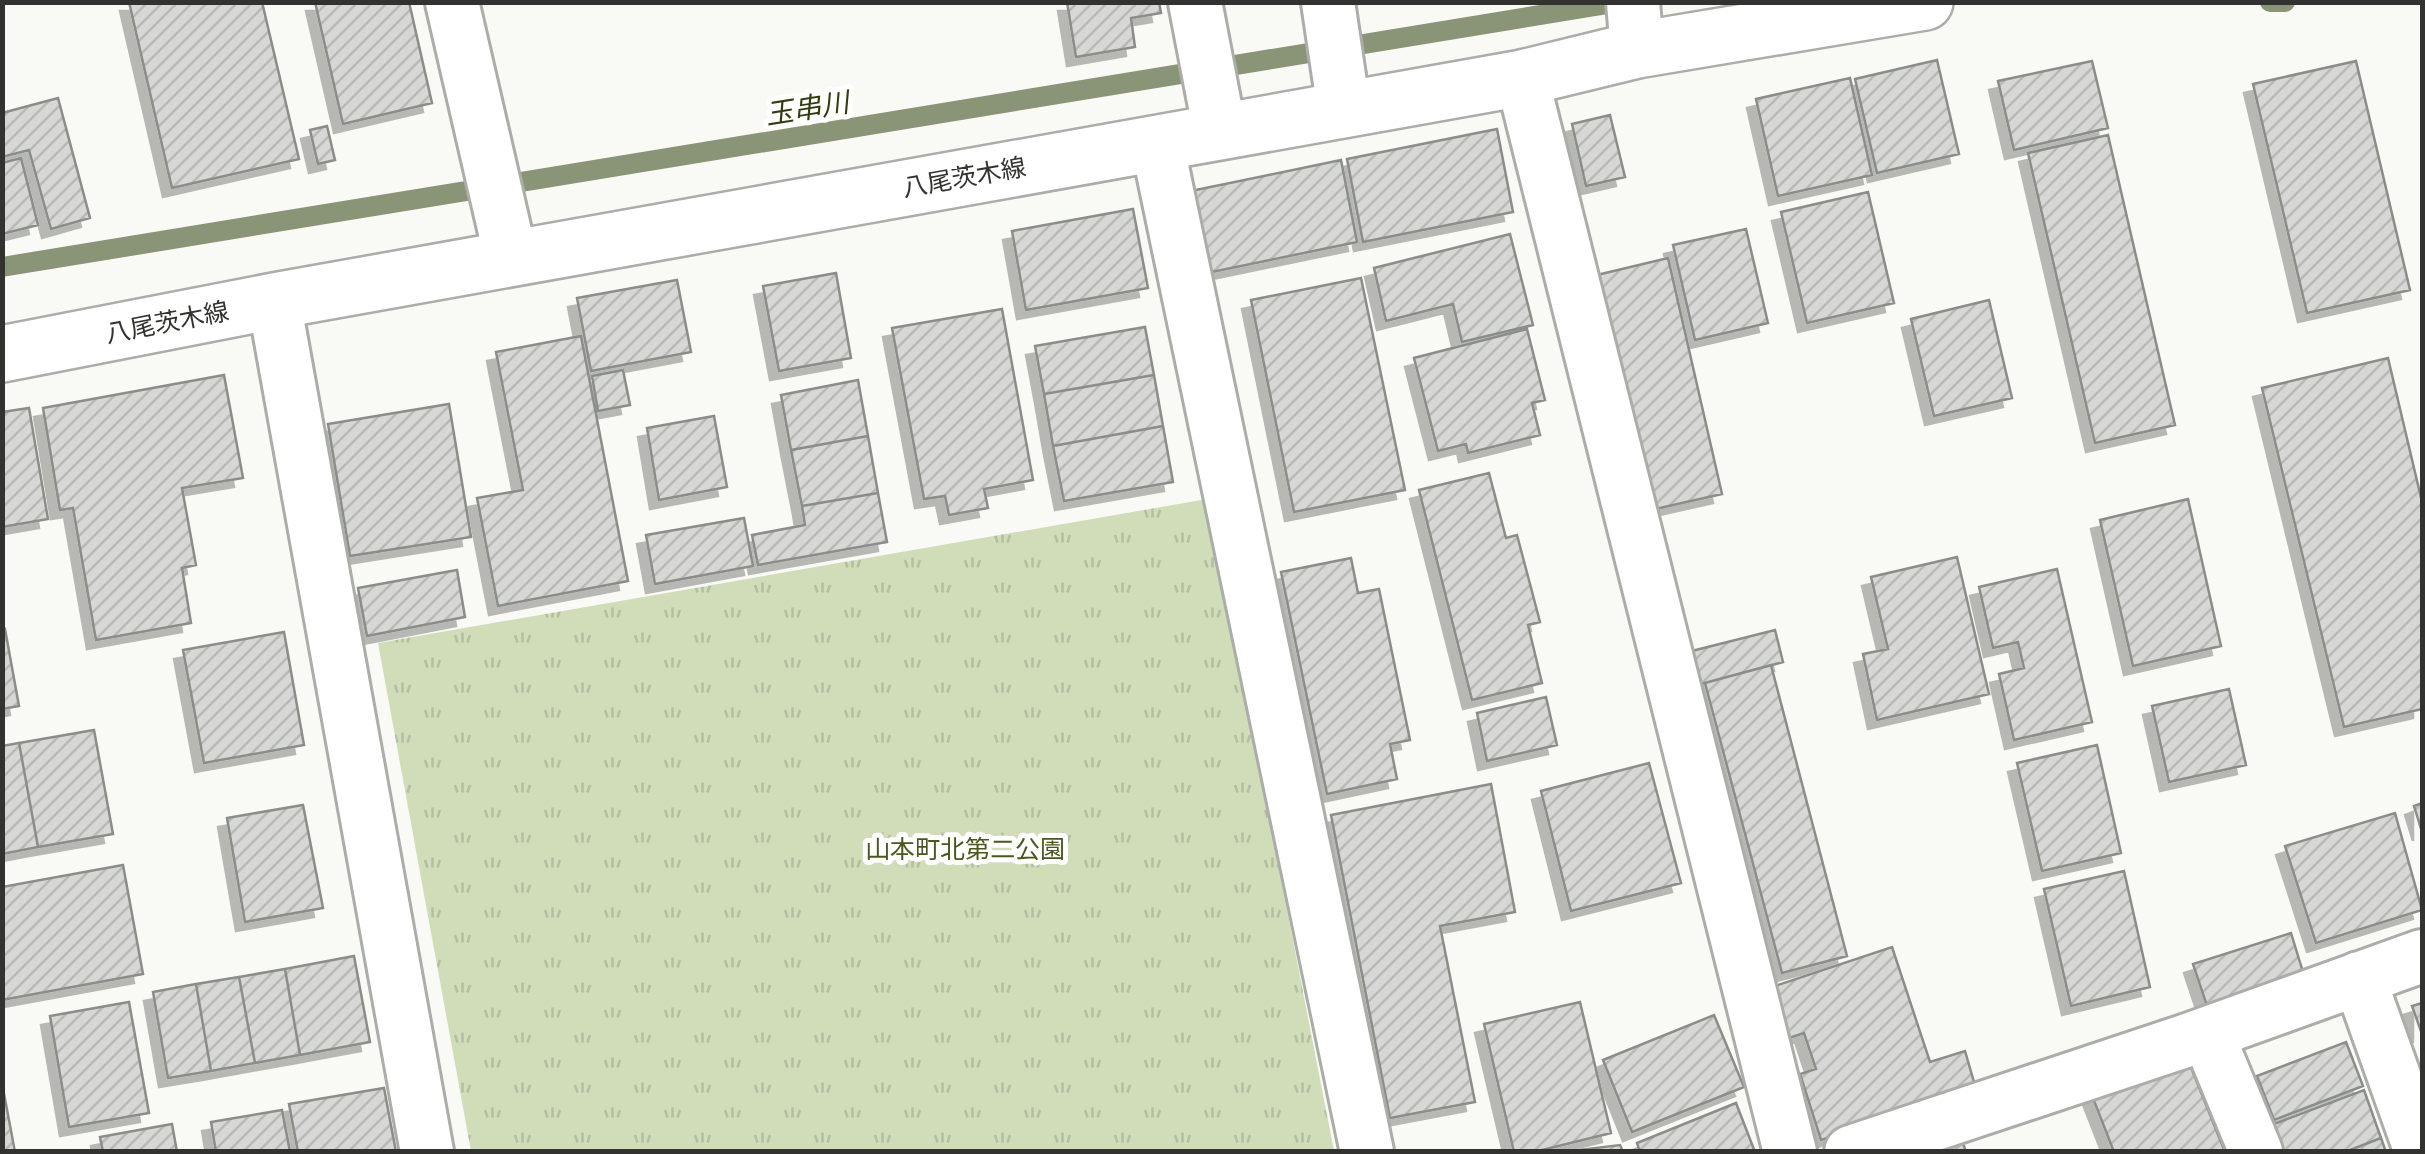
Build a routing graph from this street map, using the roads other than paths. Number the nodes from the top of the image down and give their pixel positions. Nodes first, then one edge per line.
1 (452, 2) edge
2 (1926, 2) edge
3 (1197, 13) edge
4 (1330, 20) edge
5 (1636, 32) edge
6 (1522, 78) junction
7 (1343, 102) junction
8 (1218, 123) junction
9 (1157, 143) junction
10 (508, 244) junction
11 (274, 300) junction
12 (2, 354) edge
13 (2422, 956) edge
14 (2360, 978) junction
15 (2207, 1033) junction
16 (427, 1152) edge
17 (1367, 1152) edge
18 (1790, 1152) edge
19 (1851, 1152) edge
20 (2256, 1152) edge
21 (2421, 1152) edge

1 - 10 street
2 - 5 main road, 八尾茨木線
3 - 8 street
4 - 7 street
5 - 6 main road, 八尾茨木線
6 - 7 main road, 八尾茨木線
6 - 18 street
7 - 8 main road, 八尾茨木線
8 - 9 main road, 八尾茨木線
9 - 10 main road, 八尾茨木線
9 - 17 street
10 - 11 main road, 八尾茨木線
11 - 12 main road, 八尾茨木線
11 - 16 street
13 - 14 street
14 - 15 street
14 - 21 street
15 - 19 street
15 - 20 street

